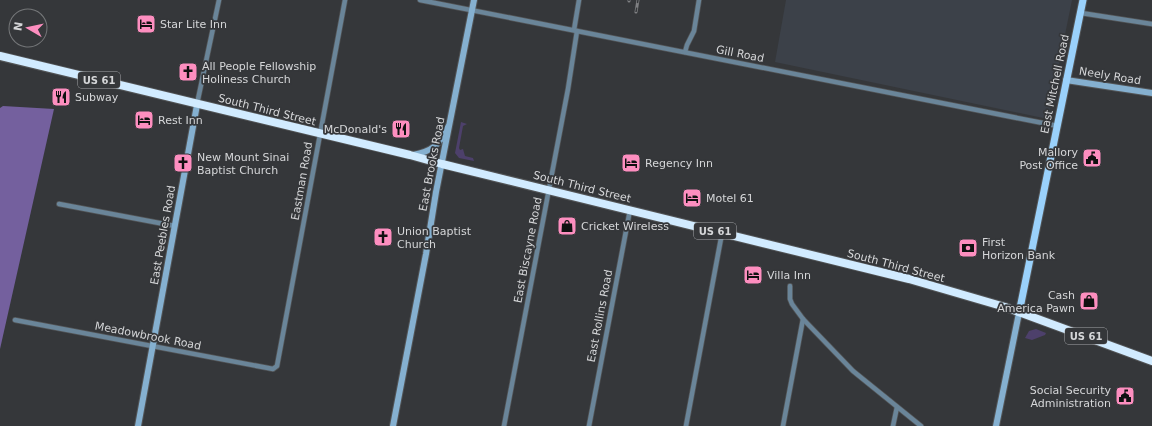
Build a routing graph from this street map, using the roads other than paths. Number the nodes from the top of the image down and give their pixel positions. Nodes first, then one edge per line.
1 (219, 0) edge
2 (345, 0) edge
3 (420, 0) edge
4 (474, 0) edge
5 (579, 0) edge
6 (699, 0) edge
7 (1083, 0) edge
8 (473, 10) junction
9 (1081, 13) junction
10 (1152, 24) edge
11 (576, 30) junction
12 (685, 52) junction
13 (0, 56) edge
14 (1066, 80) junction
15 (1152, 92) edge
16 (197, 105) junction
17 (451, 121) junction
18 (1058, 126) junction
19 (320, 135) junction
20 (410, 156) junction
21 (442, 164) junction
22 (548, 190) junction
23 (59, 204) dead end
24 (630, 210) junction
25 (175, 226) junction
26 (722, 233) junction
27 (790, 286) dead end
28 (1019, 313) junction
29 (15, 320) dead end
30 (803, 320) junction
31 (153, 346) junction
32 (1152, 361) edge
33 (277, 366) joint
34 (897, 407) junction
35 (138, 426) edge
36 (394, 426) edge
37 (504, 426) edge
38 (588, 426) edge
39 (686, 426) edge
40 (783, 426) edge
41 (893, 426) edge
42 (921, 426) edge
43 (996, 426) edge

1 - 16 street, East Peebles Road
2 - 19 street, Eastman Road
3 - 8 street, Gill Road
4 - 8 main road, East Brooks Road
5 - 11 street, East Biscayne Road
6 - 12 street
7 - 9 main road, East Mitchell Road
8 - 11 street, Gill Road
8 - 17 main road, East Brooks Road
9 - 10 street
9 - 14 main road, East Mitchell Road
11 - 12 street, Gill Road
11 - 22 street, East Biscayne Road
12 - 18 street, Gill Road
13 - 16 highway, South Third Street / US 61
14 - 15 main road, Neely Road
14 - 18 main road, East Mitchell Road
16 - 19 highway, South Third Street / US 61
16 - 25 main road, East Peebles Road
17 - 20 main road
17 - 21 main road, East Brooks Road
18 - 28 main road, East Mitchell Road
19 - 20 highway, South Third Street / US 61
19 - 33 street, Eastman Road
20 - 21 highway, South Third Street / US 61
21 - 22 highway, South Third Street / US 61
21 - 36 main road, East Brooks Road
22 - 24 highway, South Third Street / US 61
22 - 37 street, East Biscayne Road
23 - 25 street
24 - 26 highway, South Third Street / US 61
24 - 38 street, East Rollins Road
25 - 31 main road, East Peebles Road
26 - 28 highway, South Third Street / US 61
26 - 39 street
27 - 30 street
28 - 32 highway, South Third Street / US 61
28 - 43 main road
29 - 31 street, Meadowbrook Road
30 - 34 street
30 - 40 street
31 - 33 street, Meadowbrook Road
31 - 35 main road, East Peebles Road
34 - 41 street
34 - 42 street

